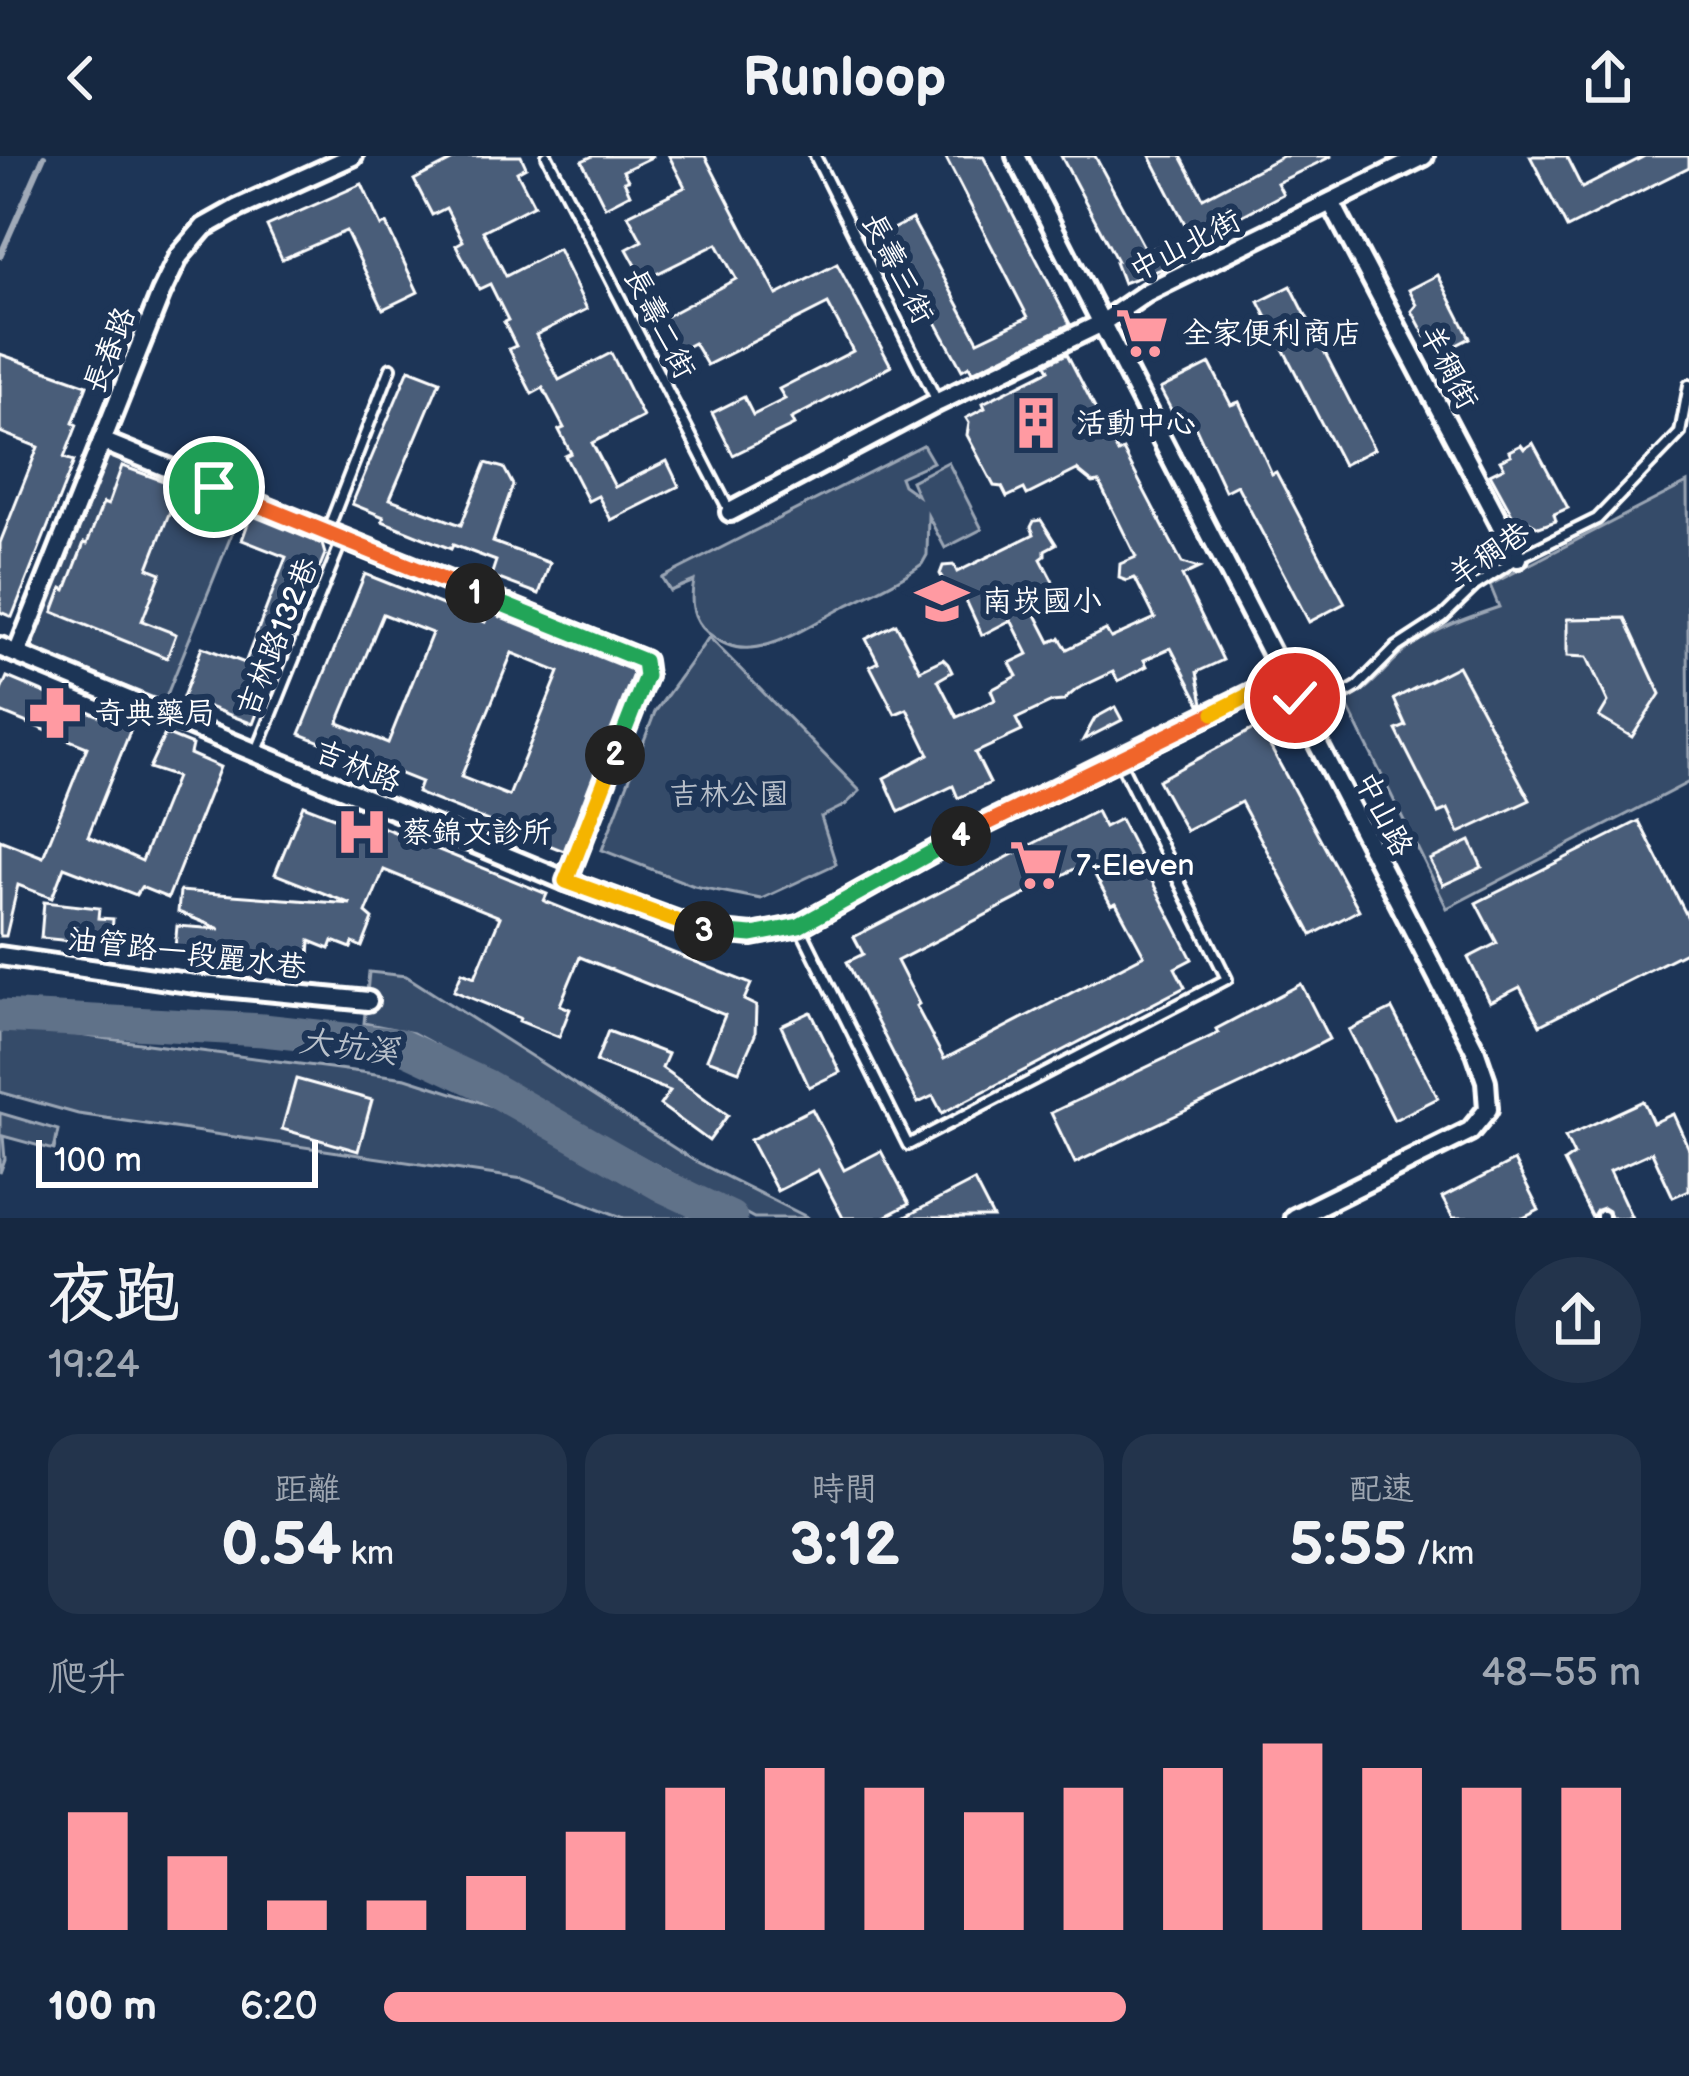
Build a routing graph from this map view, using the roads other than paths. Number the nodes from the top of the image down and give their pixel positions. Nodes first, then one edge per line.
1 (353, 156) edge
2 (547, 156) edge
3 (815, 156) edge
4 (1016, 156) edge
5 (1424, 156) edge
6 (1331, 202) junction
7 (1102, 323) junction
8 (391, 368) dead end
9 (1689, 386) edge
10 (938, 402) junction
11 (1686, 418) edge
12 (102, 441) junction
13 (730, 512) joint
14 (334, 536) junction
15 (1518, 558) junction
16 (9, 650) edge
17 (1285, 677) junction
18 (1305, 717) junction
19 (256, 753) junction
20 (1120, 760) junction
21 (566, 881) junction
22 (799, 926) junction
23 (0, 956) edge
24 (368, 1001) dead end
25 (1294, 1218) edge

1 - 12 street, 長春路
2 - 13 lane, 長壽二街
3 - 10 lane, 長壽三街
4 - 7 street, 中山路
5 - 6 street, 中山北街
6 - 7 street, 中山北街
6 - 15 street, 羊稠街
7 - 10 street, 中山北街
7 - 17 street, 中山路
8 - 14 lane, 吉林路132巷
9 - 11 lane, 羊稠巷
10 - 13 street, 中山北街
11 - 15 lane, 羊稠巷
12 - 14 street
12 - 16 street, 長春路
14 - 19 lane, 吉林路132巷
14 - 21 street
15 - 18 lane, 羊稠巷
16 - 19 street, 吉林路
17 - 18 street, 中山路
17 - 20 street, 吉林路
18 - 25 street, 中山路
19 - 21 street, 吉林路
20 - 22 street, 吉林路
20 - 22 lane
21 - 22 street, 吉林路
23 - 24 street, 油管路一段麗水巷

